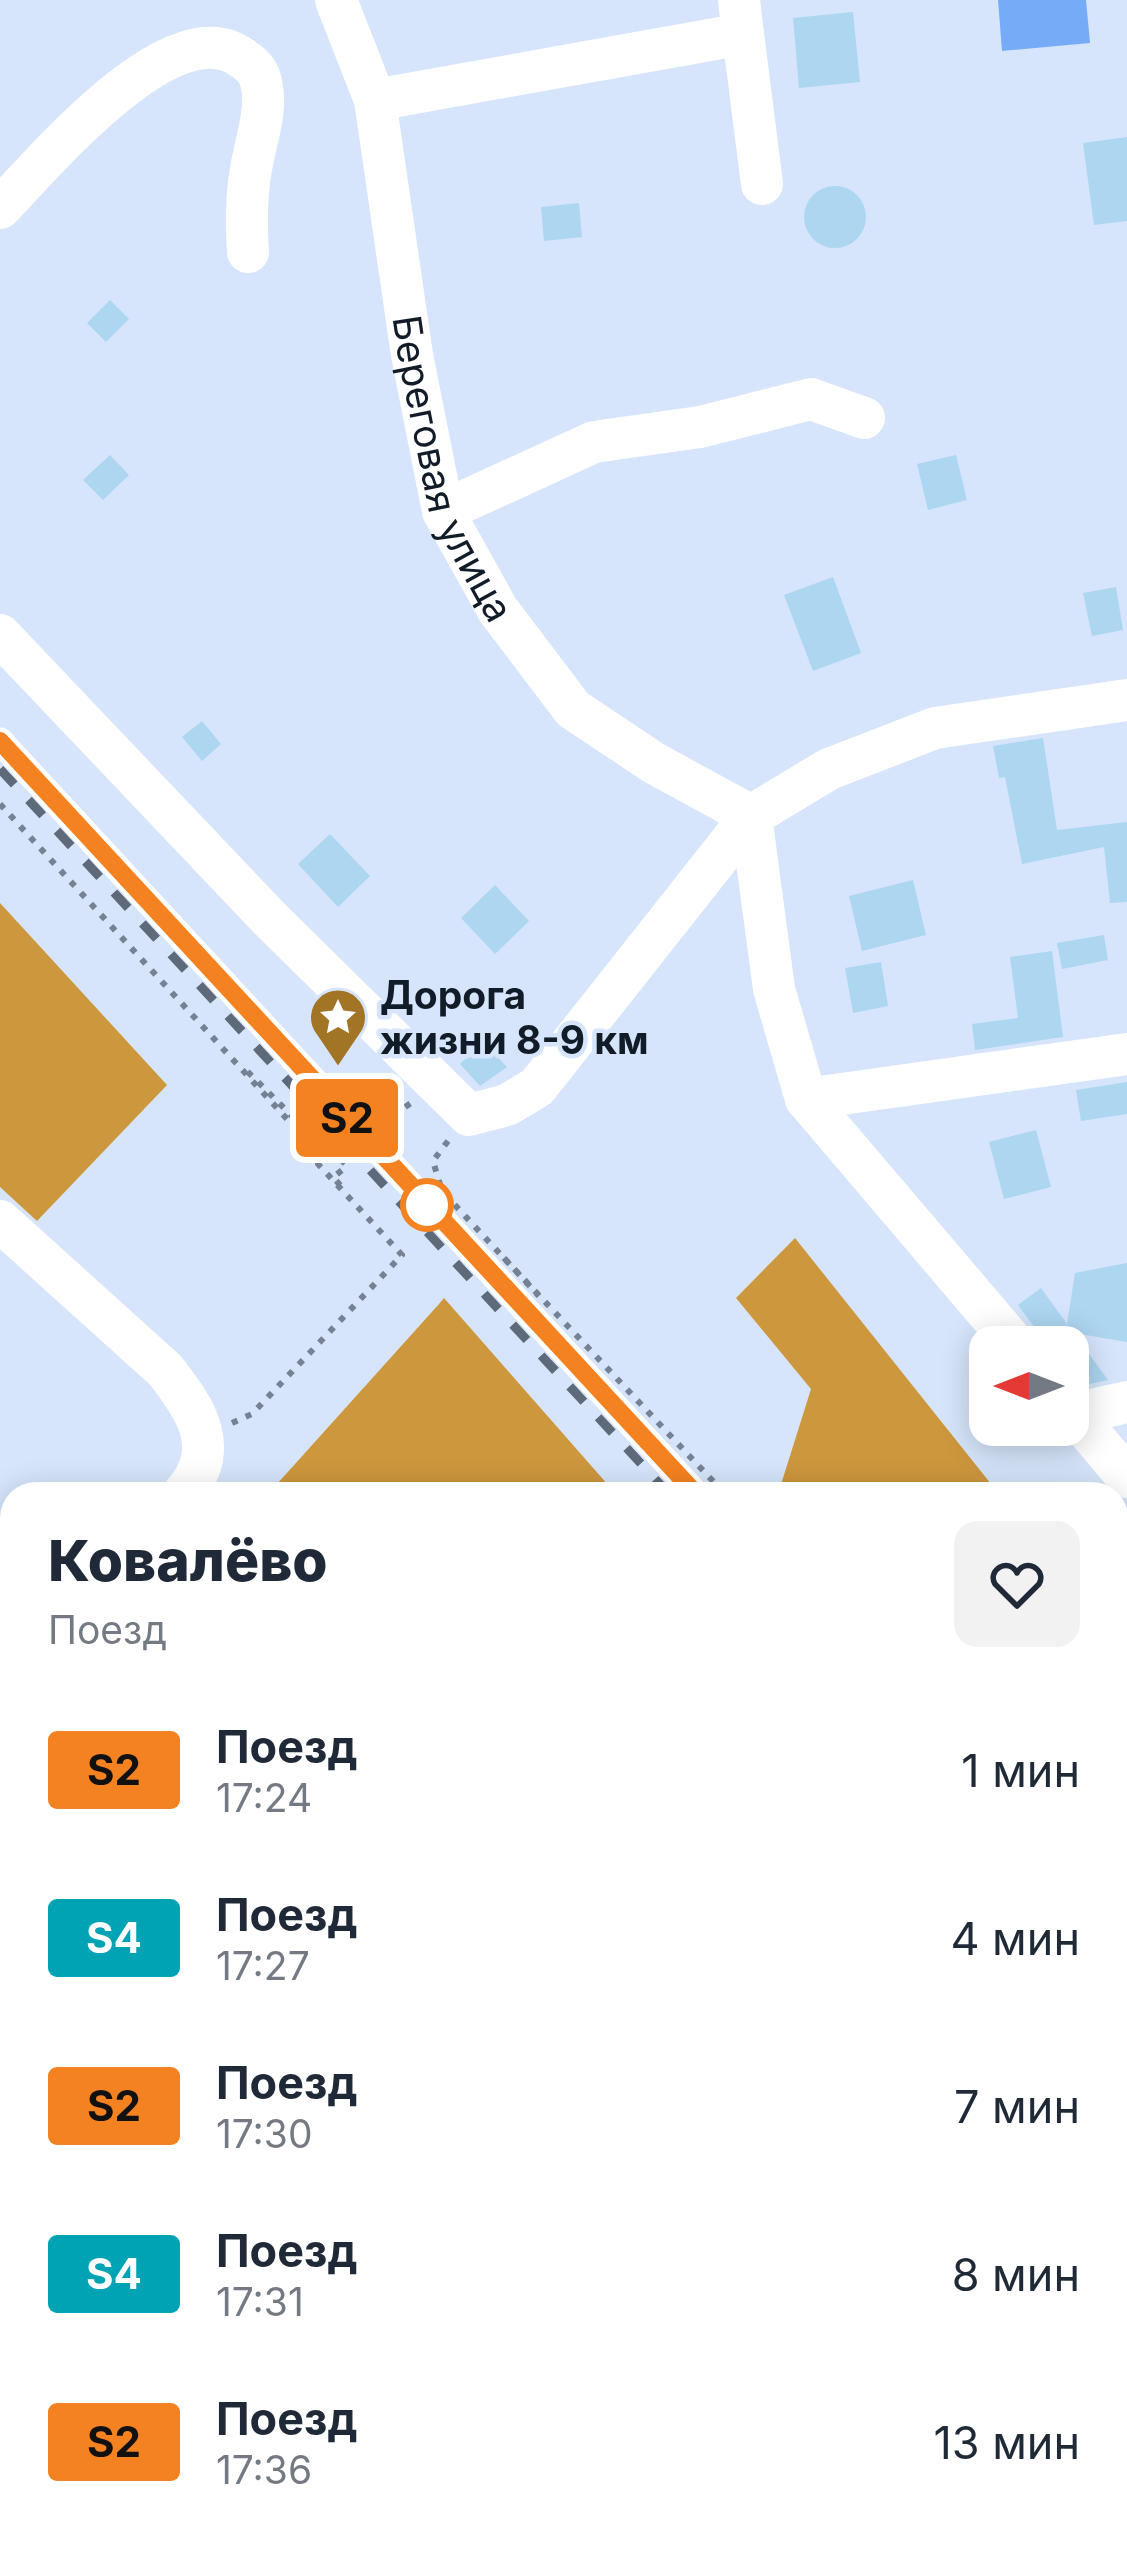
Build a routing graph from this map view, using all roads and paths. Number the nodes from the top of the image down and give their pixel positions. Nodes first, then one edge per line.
1 (336, 0) edge
2 (741, 17) edge
3 (375, 100) junction
4 (763, 184) dead end
5 (0, 208) edge
6 (248, 252) dead end
7 (864, 418) dead end
8 (443, 511) junction
9 (0, 635) edge
10 (1127, 700) edge
11 (0, 803) edge
12 (752, 816) junction
13 (1127, 1054) edge
14 (806, 1099) junction
15 (393, 1115) dead end
16 (441, 1148) dead end
17 (336, 1185) junction
18 (0, 1221) edge
19 (998, 1326) edge
20 (1127, 1402) edge
21 (1089, 1408) edge
22 (205, 1426) junction
23 (1089, 1432) edge
24 (1127, 1477) edge
25 (189, 1482) edge
26 (713, 1482) edge

1 - 3 street, Береговая улица
2 - 3 street
2 - 4 street
3 - 8 street, Береговая улица
5 - 6 street
7 - 8 street
8 - 12 street, Береговая улица
9 - 12 street
10 - 12 street
11 - 17 path
12 - 14 street
13 - 14 street
14 - 19 street
15 - 17 path
16 - 26 path
17 - 22 path
18 - 22 street
20 - 21 street
22 - 25 street
23 - 24 street

